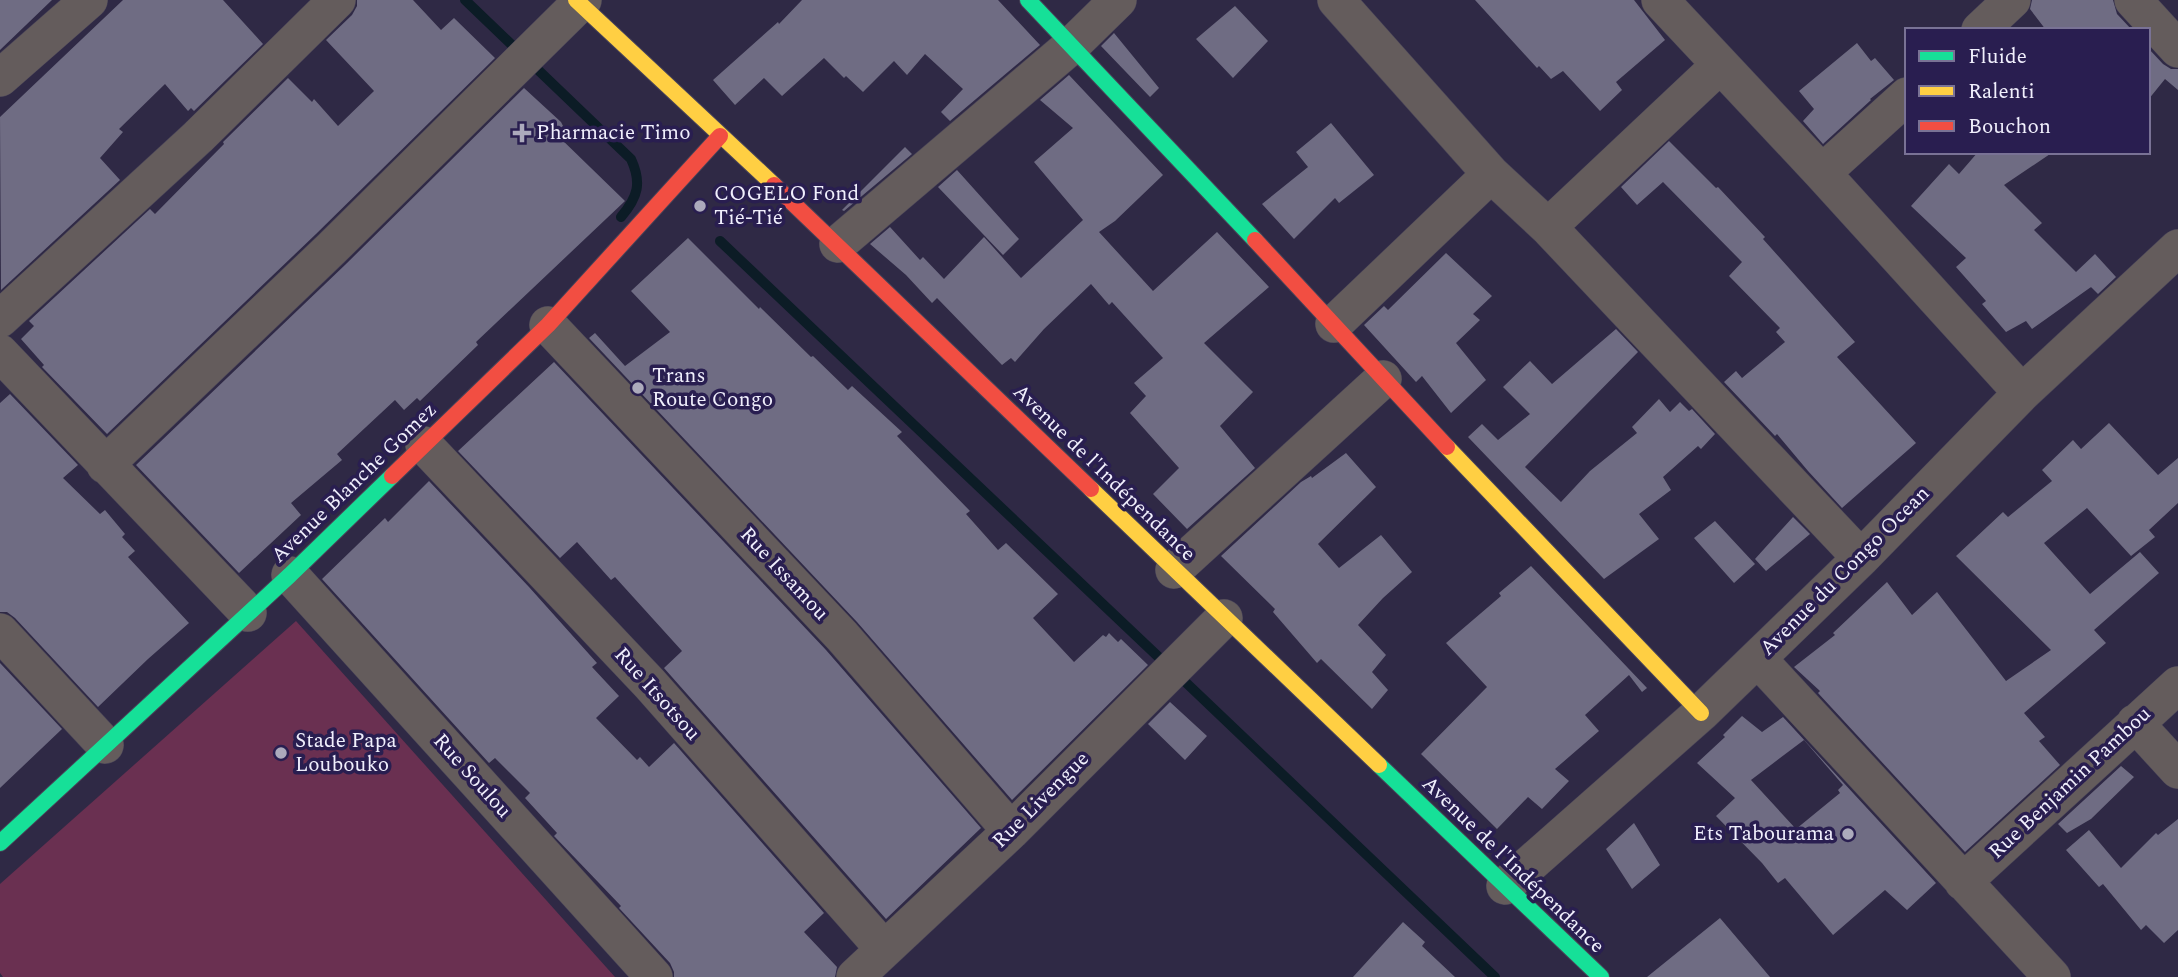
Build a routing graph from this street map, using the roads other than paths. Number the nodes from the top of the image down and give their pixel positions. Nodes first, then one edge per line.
1 (89, 0) edge
2 (337, 0) edge
3 (1028, 0) edge
4 (1118, 0) edge
5 (1336, 0) edge
6 (1660, 0) edge
7 (2012, 0) edge
8 (2133, 0) edge
9 (579, 1) edge
10 (1982, 28) edge
11 (1071, 46) junction
12 (2178, 49) edge
13 (1720, 65) junction
14 (0, 78) edge
15 (1905, 98) edge
16 (720, 136) junction
17 (1822, 173) junction
18 (1492, 174) junction
19 (1548, 227) junction
20 (838, 244) junction
21 (2178, 248) edge
22 (0, 319) edge
23 (1334, 324) junction
24 (548, 325) junction
25 (0, 353) edge
26 (1383, 379) junction
27 (2022, 393) junction
28 (424, 445) junction
29 (105, 465) junction
30 (1861, 558) junction
31 (1174, 570) junction
32 (289, 575) junction
33 (248, 613) junction
34 (1224, 618) junction
35 (0, 632) edge
36 (1758, 659) junction
37 (2178, 685) edge
38 (1701, 713) junction
39 (2135, 723) junction
40 (105, 745) junction
41 (2178, 770) edge
42 (1011, 831) junction
43 (0, 843) edge
44 (1963, 882) junction
45 (1504, 886) junction
46 (884, 949) junction
47 (654, 977) edge
48 (855, 977) edge
49 (1601, 977) edge
50 (2052, 977) edge

1 - 14 street
2 - 22 street
3 - 11 street
4 - 11 street
5 - 18 street
6 - 13 street
7 - 10 street
8 - 12 street
9 - 16 street, Avenue de l'Indépendance
9 - 29 street
11 - 20 street
11 - 23 street
13 - 17 street
13 - 19 street
15 - 17 street
16 - 20 street, Avenue de l'Indépendance
16 - 24 street, Avenue Blanche Gomez
17 - 27 street
18 - 19 street
18 - 23 street
19 - 30 street
20 - 31 street, Avenue de l'Indépendance
21 - 27 street, Avenue du Congo Ocean
23 - 26 street
24 - 28 street, Avenue Blanche Gomez
24 - 42 street, Rue Issamou
25 - 29 street
26 - 31 street
26 - 38 street
27 - 30 street, Avenue du Congo Ocean
28 - 32 street, Avenue Blanche Gomez
28 - 46 street, Rue Itsotsou
29 - 33 street
30 - 36 street, Avenue du Congo Ocean
31 - 34 street, Avenue de l'Indépendance
32 - 33 street, Avenue Blanche Gomez
32 - 47 street, Rue Soulou
33 - 40 street, Avenue Blanche Gomez
34 - 42 street, Rue Livengue
34 - 45 street, Avenue de l'Indépendance
35 - 40 street
36 - 38 street, Avenue du Congo Ocean
36 - 44 street
37 - 39 street, Rue Benjamin Pambou
38 - 45 street, Avenue du Congo Ocean
39 - 41 street
39 - 44 street, Rue Benjamin Pambou
40 - 43 street, Avenue Blanche Gomez
42 - 46 street, Rue Livengue
44 - 50 street
45 - 49 street, Avenue de l'Indépendance
46 - 48 street, Rue Livengue

